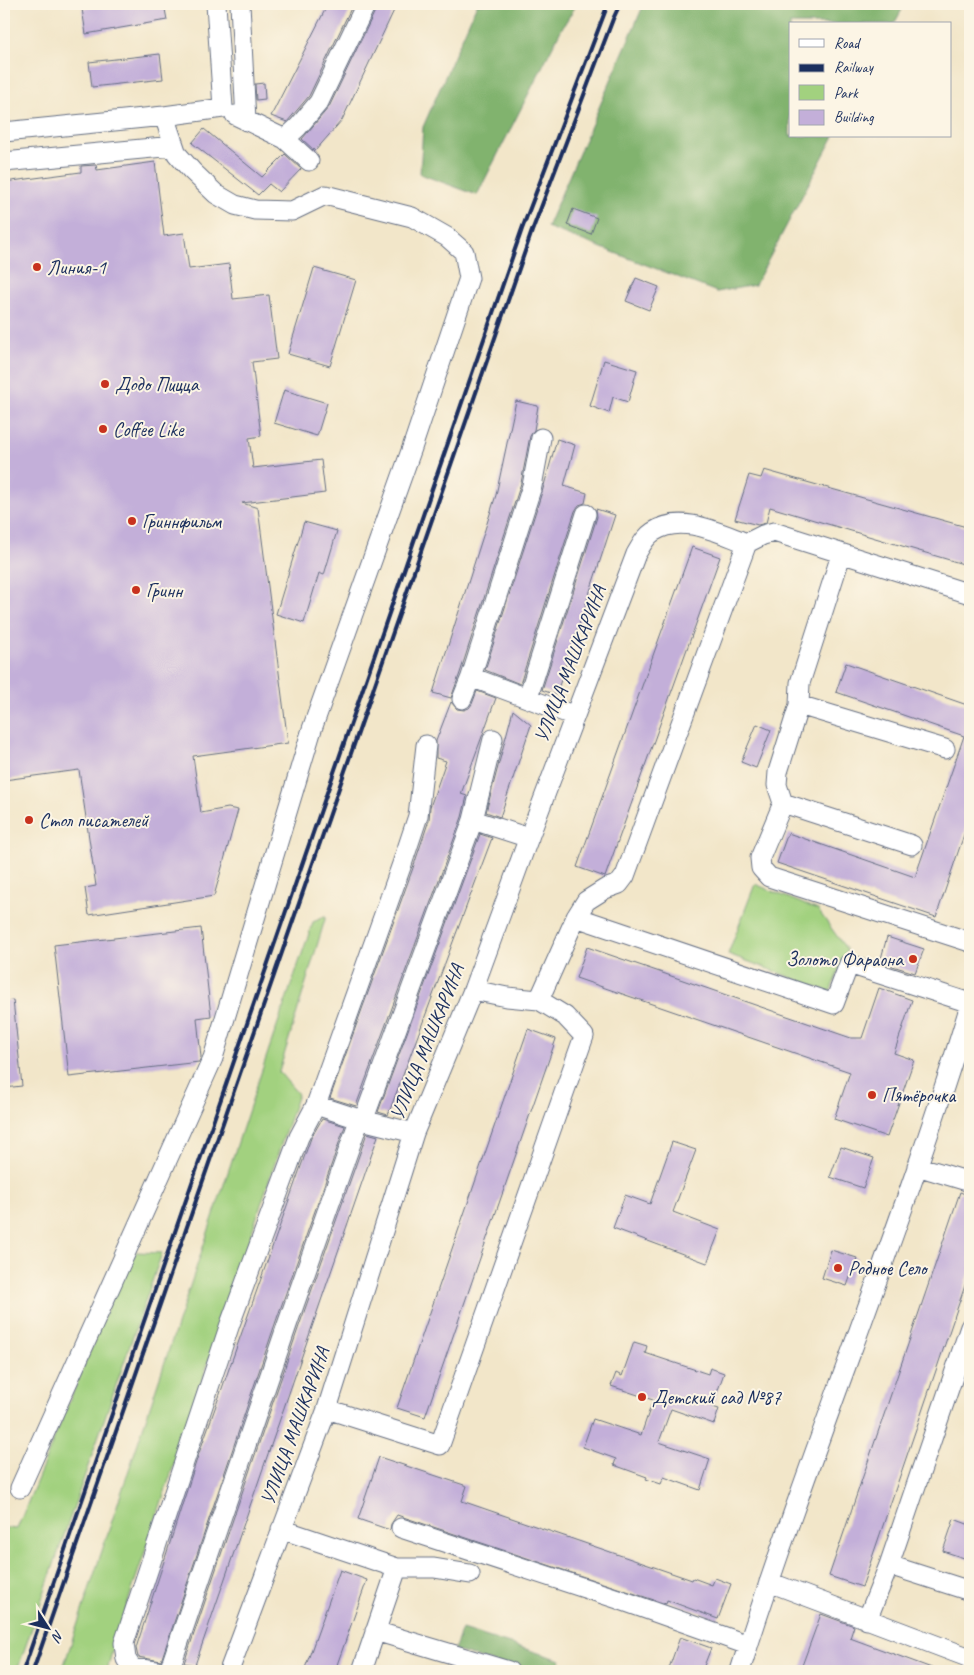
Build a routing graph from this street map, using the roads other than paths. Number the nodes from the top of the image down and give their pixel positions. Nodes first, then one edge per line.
1 (216, 4) edge
2 (240, 4) edge
3 (366, 4) edge
4 (223, 108) junction
5 (164, 116) junction
6 (246, 121) junction
7 (4, 132) edge
8 (285, 139) junction
9 (174, 146) junction
10 (309, 161) dead end
11 (4, 162) edge
12 (541, 438) dead end
13 (586, 514) dead end
14 (747, 543) junction
15 (841, 554) junction
16 (970, 594) edge
17 (471, 677) junction
18 (528, 697) junction
19 (462, 699) dead end
20 (799, 705) junction
21 (575, 716) junction
22 (493, 739) dead end
23 (426, 745) dead end
24 (945, 749) dead end
25 (784, 803) junction
26 (473, 820) junction
27 (529, 838) junction
28 (912, 845) dead end
29 (576, 917) junction
30 (970, 942) edge
31 (473, 990) junction
32 (539, 1000) junction
33 (970, 1004) edge
34 (963, 1054) edge
35 (316, 1105) junction
36 (362, 1120) junction
37 (414, 1132) junction
38 (917, 1166) junction
39 (970, 1182) edge
40 (970, 1327) edge
41 (328, 1409) junction
42 (20, 1488) dead end
43 (401, 1528) dead end
44 (281, 1529) junction
45 (889, 1565) junction
46 (397, 1568) junction
47 (470, 1574) dead end
48 (769, 1582) junction
49 (970, 1591) edge
50 (867, 1620) junction
51 (375, 1631) junction
52 (748, 1645) junction
53 (970, 1658) edge
54 (157, 1671) edge
55 (169, 1671) edge
56 (229, 1671) edge
57 (362, 1671) edge
58 (509, 1671) edge
59 (740, 1671) edge

1 - 4 street
2 - 6 street
3 - 8 street
4 - 5 street
4 - 6 street
5 - 7 street
5 - 9 street
6 - 8 street
8 - 10 street
9 - 11 street
9 - 42 street
12 - 17 street
13 - 18 street
14 - 15 street
14 - 21 street, УЛИЦА МАШКАРИНА
14 - 29 street
15 - 16 street
15 - 20 street
17 - 18 street
17 - 19 street
18 - 21 street
20 - 24 street
20 - 25 street
21 - 27 street, УЛИЦА МАШКАРИНА
22 - 26 street
23 - 35 street
25 - 28 street
25 - 30 street
26 - 27 street
26 - 36 street
27 - 31 street, УЛИЦА МАШКАРИНА
29 - 32 street
29 - 33 street
31 - 32 street
31 - 37 street, УЛИЦА МАШКАРИНА
32 - 41 street
33 - 34 street
34 - 38 street
35 - 36 street
35 - 54 street
36 - 37 street
36 - 55 street
37 - 41 street, УЛИЦА МАШКАРИНА
38 - 39 street
38 - 48 street
40 - 45 street
41 - 44 street, УЛИЦА МАШКАРИНА
43 - 52 street
44 - 46 street
44 - 56 street, УЛИЦА МАШКАРИНА
45 - 49 street
45 - 50 street
46 - 47 street
46 - 51 street
48 - 50 street
48 - 52 street
50 - 53 street
51 - 57 street
51 - 58 street
52 - 59 street

